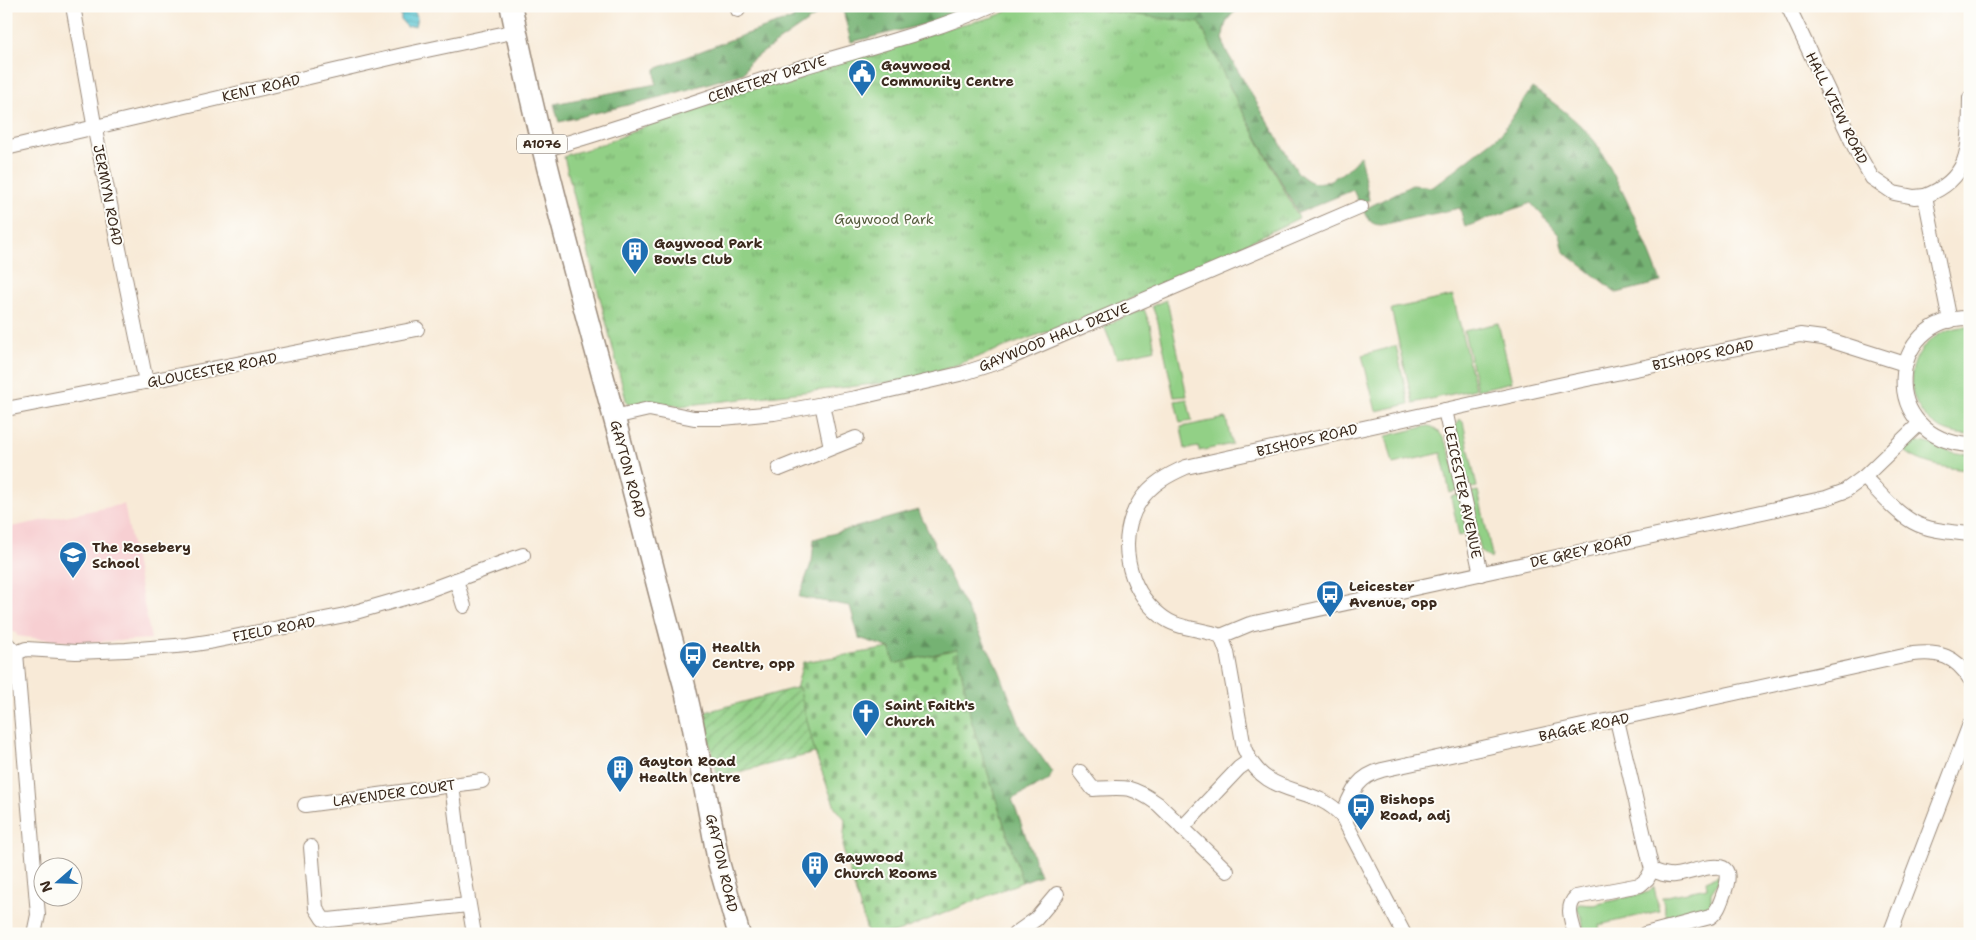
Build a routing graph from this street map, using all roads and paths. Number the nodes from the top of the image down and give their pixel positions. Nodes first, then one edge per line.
1 (73, 6) edge
2 (511, 6) edge
3 (990, 6) edge
4 (1788, 6) edge
5 (516, 31) junction
6 (1970, 98) edge
7 (94, 127) junction
8 (6, 148) edge
9 (543, 150) junction
10 (1926, 196) junction
11 (1361, 207) dead end
12 (1970, 318) edge
13 (1950, 321) junction
14 (418, 329) dead end
15 (1906, 364) junction
16 (146, 382) junction
17 (822, 404) junction
18 (6, 409) edge
19 (1445, 410) junction
20 (614, 417) junction
21 (1919, 424) junction
22 (856, 438) dead end
23 (1970, 445) edge
24 (831, 447) junction
25 (779, 469) dead end
26 (1864, 477) junction
27 (1970, 534) edge
28 (523, 555) dead end
29 (1481, 574) junction
30 (456, 580) junction
31 (464, 606) dead end
32 (1221, 636) junction
33 (11, 648) edge
34 (1970, 679) edge
35 (1617, 720) junction
36 (1970, 724) edge
37 (1249, 761) junction
38 (1080, 772) dead end
39 (482, 781) dead end
40 (452, 785) junction
41 (305, 805) dead end
42 (1342, 816) junction
43 (1182, 828) junction
44 (312, 847) dead end
45 (1652, 870) junction
46 (1227, 871) dead end
47 (1057, 894) dead end
48 (468, 905) junction
49 (34, 934) edge
50 (474, 934) edge
51 (739, 934) edge
52 (1015, 934) edge
53 (1404, 934) edge
54 (1575, 934) edge
55 (1645, 934) edge
56 (1890, 934) edge

1 - 7 street, JERMYN ROAD
2 - 5 main road, GAYTON ROAD / A1076
3 - 9 street, CEMETERY DRIVE
4 - 10 street, HALL VIEW ROAD
5 - 7 street, KENT ROAD
5 - 9 main road, GAYTON ROAD / A1076
6 - 10 street
7 - 8 street, KENT ROAD
7 - 16 street, JERMYN ROAD
9 - 20 main road, GAYTON ROAD / A1076
10 - 13 street
11 - 17 street, GAYWOOD HALL DRIVE
12 - 13 street
13 - 15 street
14 - 16 street, GLOUCESTER ROAD
15 - 19 street, BISHOPS ROAD
15 - 21 street
16 - 18 street, GLOUCESTER ROAD
17 - 20 street, GAYWOOD HALL DRIVE
17 - 24 street
19 - 29 street, LEICESTER AVENUE
19 - 32 street, BISHOPS ROAD
20 - 51 main road, GAYTON ROAD / A1076
21 - 23 street
21 - 26 street, DE GREY ROAD
22 - 24 street
24 - 25 street
26 - 27 street
26 - 29 street, DE GREY ROAD
28 - 30 street, FIELD ROAD
29 - 32 street, DE GREY ROAD
30 - 31 street
30 - 33 street, FIELD ROAD
32 - 37 street
33 - 49 street
34 - 35 street, BAGGE ROAD
35 - 42 street, BAGGE ROAD
35 - 45 street
36 - 56 street
37 - 42 street
37 - 43 street
38 - 43 street
39 - 40 street, LAVENDER COURT
40 - 41 street, LAVENDER COURT
40 - 48 street
42 - 53 street
43 - 46 street
44 - 48 street
45 - 54 street
45 - 55 street
47 - 52 street
48 - 50 street

